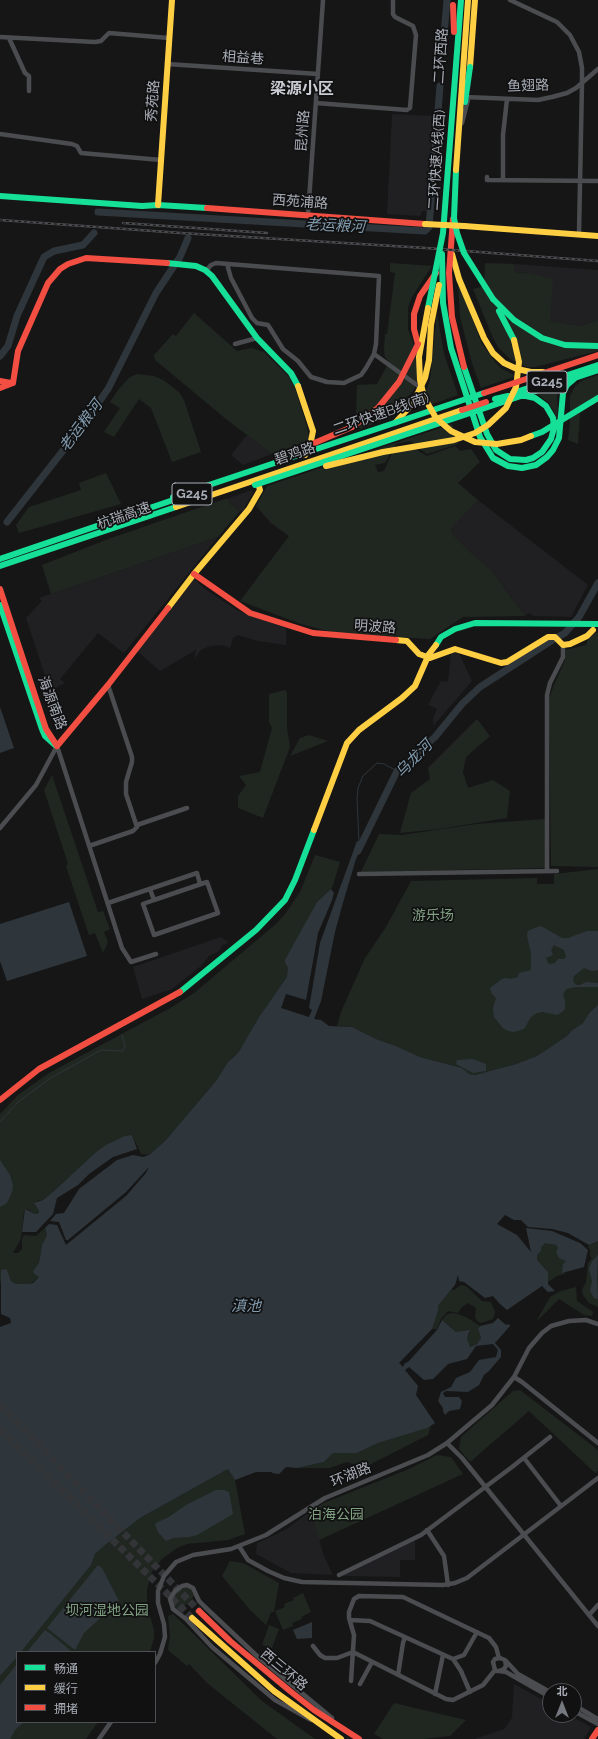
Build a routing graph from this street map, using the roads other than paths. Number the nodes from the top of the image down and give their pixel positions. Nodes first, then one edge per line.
1 (172, 0) edge
2 (323, 0) edge
3 (393, 0) edge
4 (453, 0) edge
5 (457, 0) edge
6 (461, 0) edge
7 (468, 0) edge
8 (472, 0) edge
9 (475, 0) edge
10 (479, 0) edge
11 (510, 0) edge
12 (0, 37) edge
13 (9, 38) junction
14 (169, 38) junction
15 (167, 64) junction
16 (598, 69) edge
17 (318, 74) junction
18 (582, 83) junction
19 (29, 91) dead end
20 (452, 94) junction
21 (466, 97) junction
22 (507, 99) junction
23 (316, 103) junction
24 (0, 134) edge
25 (458, 136) junction
26 (161, 160) junction
27 (487, 177) dead end
28 (503, 180) junction
29 (580, 181) junction
30 (598, 181) edge
31 (0, 196) edge
32 (158, 205) junction
33 (308, 215) junction
34 (579, 234) junction
35 (598, 236) edge
36 (451, 237) junction
37 (442, 258) junction
38 (227, 264) junction
39 (206, 270) junction
40 (493, 299) junction
41 (426, 319) junction
42 (257, 338) junction
43 (235, 344) dead end
44 (598, 346) edge
45 (374, 354) junction
46 (598, 355) edge
47 (598, 359) edge
48 (581, 364) junction
49 (598, 366) edge
50 (598, 370) edge
51 (0, 381) edge
52 (13, 383) junction
53 (421, 387) junction
54 (0, 388) edge
55 (598, 398) edge
56 (495, 399) junction
57 (485, 400) junction
58 (461, 408) junction
59 (384, 429) junction
60 (313, 431) junction
61 (337, 444) junction
62 (305, 455) junction
63 (256, 482) junction
64 (173, 497) junction
65 (0, 555) edge
66 (0, 559) edge
67 (0, 566) edge
68 (0, 571) edge
69 (194, 574) junction
70 (0, 589) edge
71 (0, 605) edge
72 (598, 624) edge
73 (593, 630) dead end
74 (562, 644) junction
75 (427, 658) junction
76 (108, 685) junction
77 (57, 746) junction
78 (187, 808) dead end
79 (137, 825) junction
80 (0, 828) edge
81 (89, 846) junction
82 (547, 871) junction
83 (557, 871) dead end
84 (359, 874) dead end
85 (200, 884) junction
86 (150, 889) junction
87 (154, 900) junction
88 (108, 903) junction
89 (156, 954) dead end
90 (0, 1100) edge
91 (598, 1324) edge
92 (514, 1378) junction
93 (550, 1437) dead end
94 (447, 1443) junction
95 (598, 1443) edge
96 (524, 1458) junction
97 (598, 1478) edge
98 (485, 1487) junction
99 (561, 1506) junction
100 (427, 1530) junction
101 (524, 1536) junction
102 (239, 1546) junction
103 (339, 1575) dead end
104 (448, 1584) junction
105 (598, 1605) edge
106 (199, 1611) tunnel mouth
107 (589, 1615) junction
108 (192, 1618) tunnel mouth
109 (350, 1620) junction
110 (598, 1626) edge
111 (478, 1632) junction
112 (405, 1637) junction
113 (312, 1646) dead end
114 (353, 1652) junction
115 (444, 1655) junction
116 (499, 1658) junction
117 (454, 1660) junction
118 (505, 1660) junction
119 (156, 1662) edge
120 (372, 1662) junction
121 (497, 1670) junction
122 (398, 1675) junction
123 (351, 1681) dead end
124 (360, 1684) dead end
125 (542, 1688) edge
126 (470, 1692) junction
127 (542, 1692) edge
128 (435, 1694) junction
129 (582, 1710) edge
130 (582, 1715) edge
131 (598, 1719) edge
132 (110, 1723) edge
133 (598, 1724) edge
134 (321, 1725) junction
135 (342, 1728) junction
136 (598, 1730) edge
137 (99, 1739) edge
138 (341, 1739) edge
139 (359, 1739) edge
140 (592, 1739) edge

1 - 14 main road, 秀苑路
2 - 17 street, 昆州路
3 - 23 street
4 - 20 main road, bridge
5 - 20 main road, 二环西路
6 - 20 main road, 二环快速A线(西), bridge
7 - 25 main road, bridge
8 - 21 main road, 二环西路
9 - 25 main road, bridge
10 - 21 street
11 - 18 street
12 - 13 street
13 - 14 street
13 - 19 street
14 - 15 main road, 秀苑路
15 - 17 street, 相益巷
15 - 26 main road, 秀苑路
16 - 18 street, 鱼翅路
17 - 23 street, 昆州路
18 - 22 street, 鱼翅路
18 - 29 street
20 - 21 street, 鱼翅路
20 - 37 main road, 二环西路
20 - 41 main road, 二环快速A线(西), bridge
21 - 22 street, 鱼翅路
21 - 36 main road, 二环西路
22 - 28 street
23 - 33 street, 昆州路
24 - 26 street
25 - 40 main road, bridge
26 - 32 main road, 秀苑路
27 - 28 street
28 - 29 street
29 - 30 street
29 - 34 street
31 - 32 main road, 西苑浦路
32 - 33 main road, 西苑浦路
33 - 34 main road, 西苑浦路, bridge
34 - 35 main road, 西苑浦路
36 - 48 main road
36 - 56 main road
37 - 49 main road
37 - 53 main road
37 - 53 main road
38 - 39 street
38 - 45 street
38 - 45 street
39 - 42 main road
39 - 52 main road
40 - 44 main road
40 - 63 main road, bridge
41 - 55 main road, bridge
41 - 64 main road, bridge
42 - 43 street
42 - 60 main road
45 - 53 street
46 - 64 main road, 二环快速B线(南), bridge
47 - 48 main road, G245
48 - 57 main road, 碧鸡路 / G245
49 - 56 main road, 碧鸡路 / G245
50 - 63 main road, bridge
51 - 52 main road
52 - 54 main road
53 - 59 main road
56 - 57 main road, 碧鸡路 / G245
57 - 58 main road, 碧鸡路 / G245, bridge
58 - 59 main road, 碧鸡路 / G245
58 - 63 main road, 碧鸡路 / G245
59 - 61 main road, 碧鸡路 / G245
60 - 61 main road
60 - 62 main road
61 - 62 main road, 碧鸡路 / G245
62 - 66 main road, 碧鸡路 / G245
63 - 67 main road, 碧鸡路 / G245
63 - 68 main road, 杭瑞高速
63 - 69 main road
64 - 65 main road, 杭瑞高速
69 - 75 main road, 明波路
69 - 76 main road
70 - 77 main road, 海源南路
71 - 77 main road, 海源南路
72 - 75 main road
73 - 74 main road
74 - 75 main road
74 - 82 street
75 - 90 main road
76 - 77 main road
76 - 79 street
77 - 80 street
77 - 81 street
78 - 79 street
79 - 81 street
81 - 88 street
82 - 83 street
82 - 84 street
85 - 86 street
85 - 87 street
85 - 87 street
86 - 87 street
86 - 88 street
88 - 89 street
91 - 92 street, 环湖路
92 - 94 street, 环湖路
92 - 95 street
93 - 96 street
94 - 98 street
94 - 102 street, 环湖路
96 - 98 street
96 - 99 street
97 - 99 street
98 - 100 street
98 - 101 street
99 - 101 street
100 - 103 street
100 - 104 street
101 - 104 street
101 - 107 street
102 - 104 street
102 - 119 street, 环湖路
105 - 107 street
106 - 135 main road, 西三环路
107 - 110 street
108 - 134 main road, 西三环路
109 - 111 street
109 - 112 street
109 - 114 street
111 - 116 street
111 - 117 street
112 - 115 street
112 - 122 street
113 - 114 street
114 - 120 street
114 - 123 street
115 - 117 street
115 - 128 street
116 - 118 street
116 - 121 street
117 - 126 street
118 - 121 street
118 - 125 street
120 - 122 street
120 - 124 street
121 - 126 street
121 - 127 street
122 - 128 street
126 - 128 street
129 - 131 street
130 - 133 street
132 - 137 street
134 - 135 street
134 - 138 main road, 西三环路
135 - 139 main road, 西三环路
136 - 140 main road

